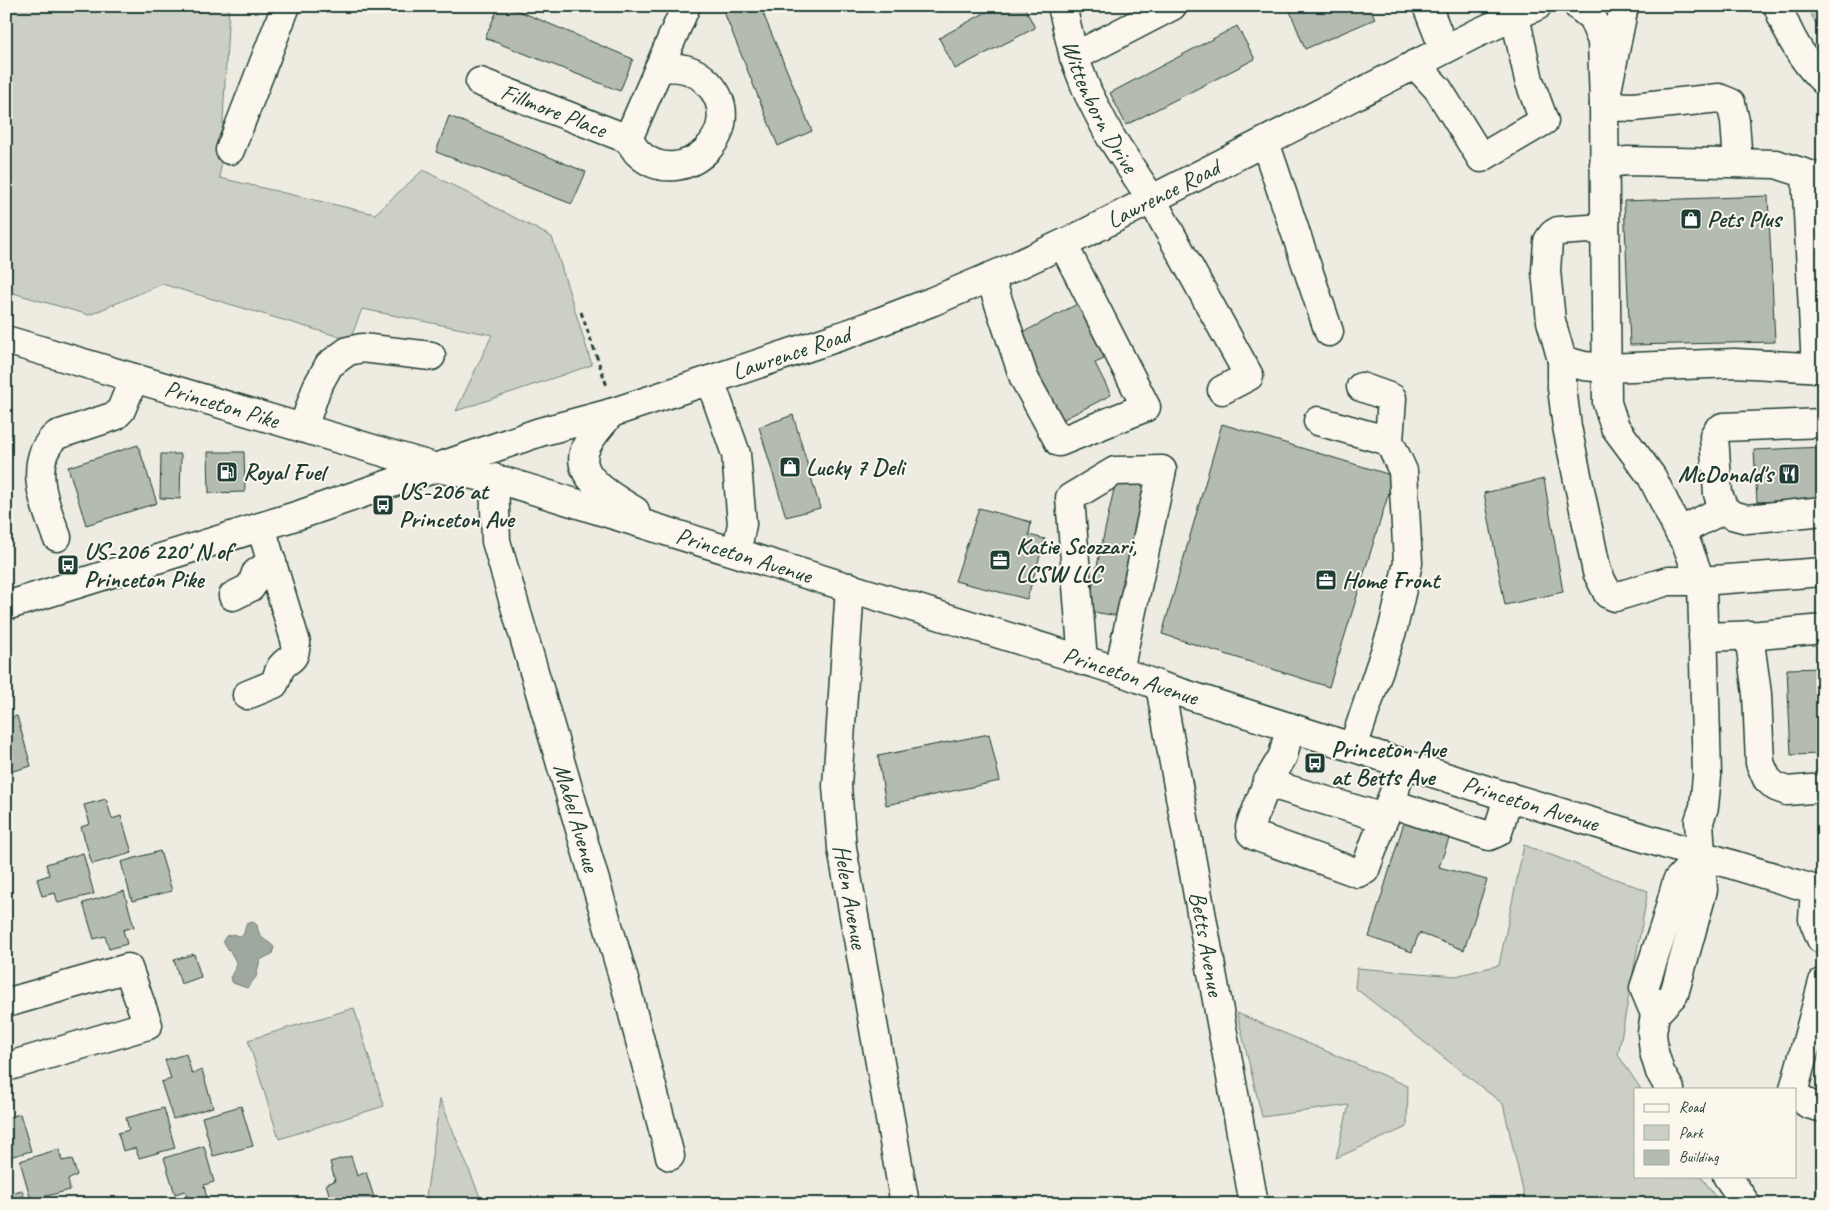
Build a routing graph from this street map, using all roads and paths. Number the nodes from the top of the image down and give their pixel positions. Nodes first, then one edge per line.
1 (286, 6) edge
2 (686, 6) edge
3 (1062, 6) edge
4 (1172, 6) edge
5 (1427, 6) edge
6 (1578, 6) edge
7 (1624, 6) edge
8 (1526, 11) edge
9 (1777, 12) edge
10 (1444, 49) junction
11 (1074, 57) junction
12 (1414, 64) junction
13 (659, 68) junction
14 (1823, 80) edge
15 (480, 82) dead end
16 (1604, 106) junction
17 (628, 139) junction
18 (1264, 142) junction
19 (230, 150) dead end
20 (1738, 163) junction
21 (1604, 164) junction
22 (1814, 176) edge
23 (1152, 200) junction
24 (1605, 228) junction
25 (1063, 244) junction
26 (990, 277) junction
27 (581, 312) dead end
28 (1329, 332) dead end
29 (6, 340) edge
30 (431, 356) dead end
31 (1562, 360) junction
32 (1606, 368) junction
33 (1819, 368) edge
34 (134, 378) junction
35 (710, 380) junction
36 (608, 386) dead end
37 (1361, 387) dead end
38 (1222, 390) dead end
39 (611, 413) junction
40 (1318, 421) dead end
41 (1823, 423) edge
42 (303, 428) junction
43 (1388, 441) junction
44 (436, 468) junction
45 (494, 478) junction
46 (1724, 509) junction
47 (1823, 511) edge
48 (261, 527) junction
49 (666, 531) junction
50 (1679, 532) junction
51 (57, 537) dead end
52 (732, 551) junction
53 (272, 562) junction
54 (1823, 572) edge
55 (1700, 581) junction
56 (850, 586) junction
57 (234, 596) dead end
58 (6, 606) edge
59 (1823, 629) edge
60 (1749, 635) junction
61 (1703, 638) junction
62 (1083, 661) junction
63 (1119, 671) junction
64 (1160, 686) junction
65 (248, 695) dead end
66 (1290, 727) junction
67 (1353, 747) junction
68 (1402, 762) junction
69 (1267, 783) junction
70 (1823, 788) edge
71 (1508, 796) junction
72 (1387, 811) junction
73 (1700, 856) junction
74 (1819, 891) edge
75 (1822, 945) edge
76 (1823, 982) edge
77 (6, 1002) edge
78 (6, 1067) edge
79 (1669, 1088) edge
80 (1794, 1088) edge
81 (1796, 1095) edge
82 (1823, 1108) edge
83 (670, 1156) dead end
84 (1728, 1178) edge
85 (905, 1204) edge
86 (1254, 1204) edge
87 (1746, 1204) edge

1 - 19 main road
2 - 13 main road
3 - 11 main road, Wittenborn Drive
4 - 11 main road
5 - 10 main road
6 - 16 main road
7 - 16 main road
8 - 10 main road, Lawrence Road
8 - 12 main road
9 - 14 main road
10 - 12 main road, Lawrence Road
11 - 23 main road, Wittenborn Drive
12 - 18 main road, Lawrence Road
13 - 17 main road
13 - 17 main road
15 - 17 main road, Fillmore Place
16 - 20 main road
16 - 21 main road
18 - 23 main road, Lawrence Road
18 - 28 main road
20 - 21 main road
20 - 22 main road
21 - 24 main road
22 - 33 main road
23 - 25 main road, Lawrence Road
23 - 38 main road, Wittenborn Drive
24 - 31 main road
24 - 32 main road
25 - 26 main road, Lawrence Road
25 - 26 main road
26 - 35 main road, Lawrence Road
27 - 36 path
29 - 34 main road, Princeton Pike
30 - 42 main road
31 - 32 main road
31 - 55 main road
32 - 33 main road
32 - 50 main road
34 - 42 main road, Princeton Pike
34 - 51 main road
35 - 39 main road, Lawrence Road
35 - 52 main road
37 - 43 main road
39 - 44 main road, Lawrence Road
39 - 49 main road
40 - 43 main road
41 - 46 main road
42 - 44 main road, Princeton Pike
43 - 67 main road
44 - 45 main road, Princeton Avenue
44 - 48 main road, Lawrence Road
45 - 49 main road, Princeton Avenue
45 - 83 main road, Mabel Avenue
46 - 47 main road
46 - 50 main road
48 - 53 main road
48 - 58 main road, Lawrence Road
49 - 52 main road, Princeton Avenue
50 - 55 main road
52 - 56 main road, Princeton Avenue
53 - 57 main road
53 - 65 main road
54 - 55 main road
55 - 61 main road
56 - 62 main road, Princeton Avenue
56 - 85 main road, Helen Avenue
59 - 60 main road
60 - 61 main road
60 - 70 main road
61 - 73 main road
62 - 63 main road, Princeton Avenue
62 - 63 main road
63 - 64 main road, Princeton Avenue
64 - 66 main road, Princeton Avenue
64 - 86 main road, Betts Avenue
66 - 67 main road, Princeton Avenue
66 - 69 main road
67 - 68 main road, Princeton Avenue
68 - 71 main road, Princeton Avenue
68 - 72 main road
69 - 72 main road
69 - 72 main road
71 - 72 main road
71 - 73 main road, Princeton Avenue
73 - 74 main road, Princeton Avenue
73 - 79 main road
74 - 75 main road
76 - 80 main road
77 - 78 main road
81 - 82 main road
84 - 87 main road

